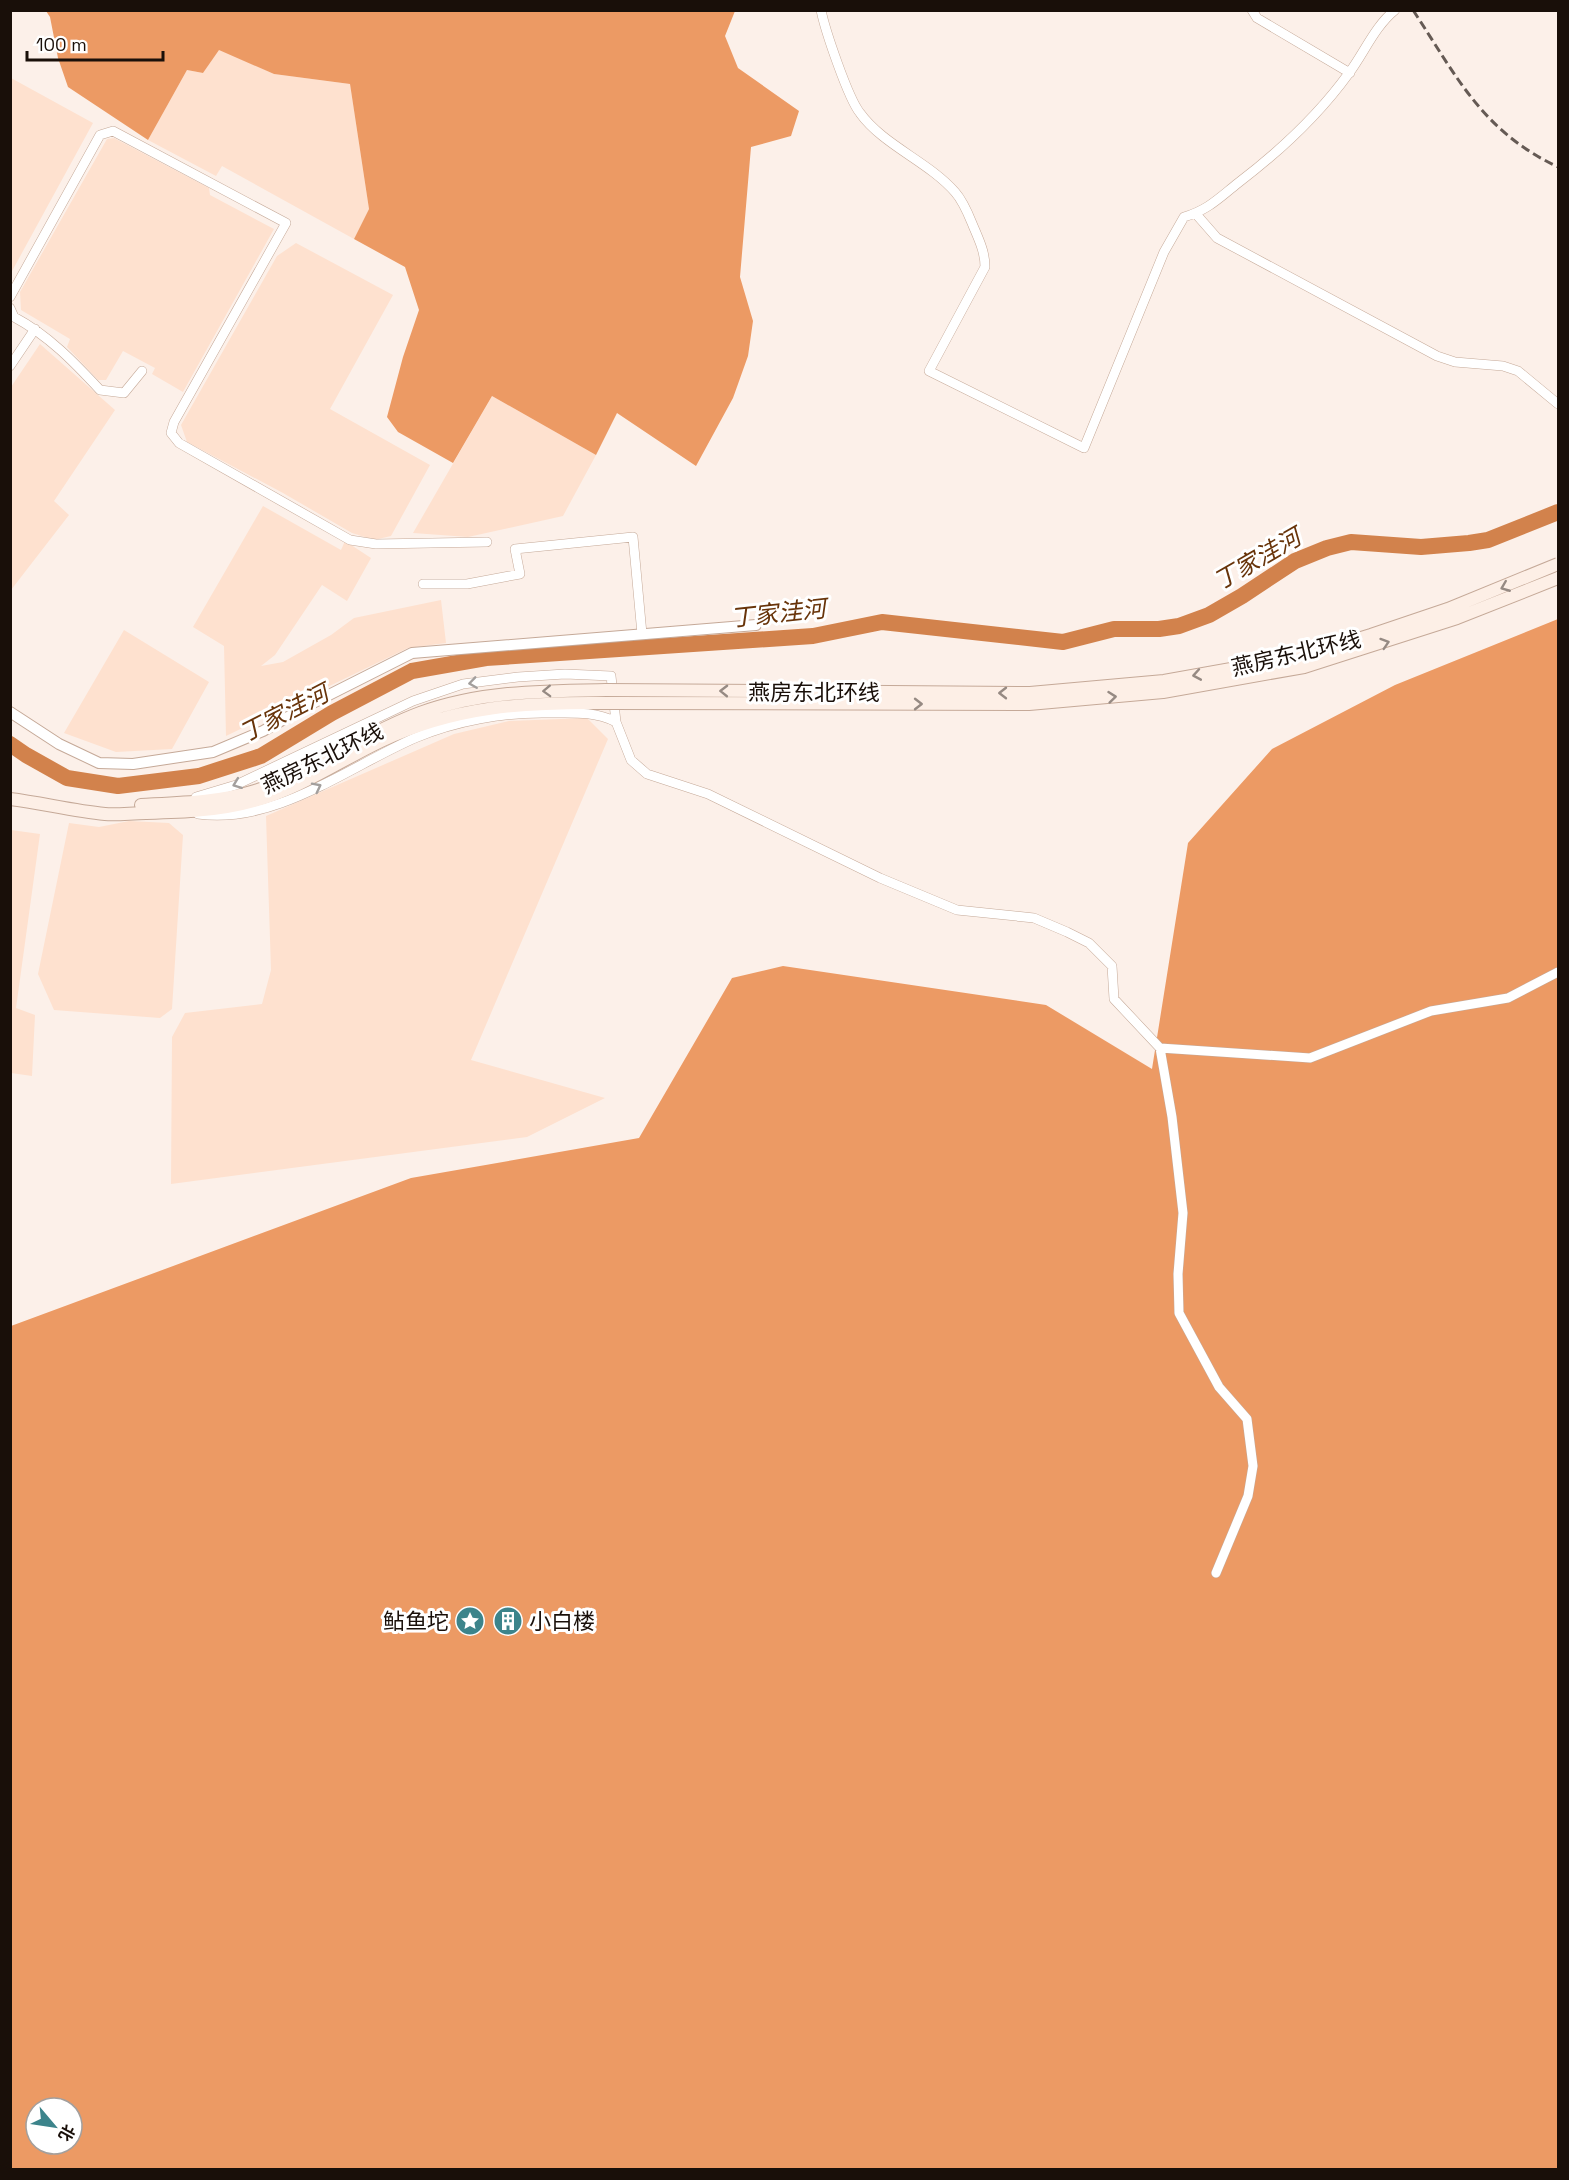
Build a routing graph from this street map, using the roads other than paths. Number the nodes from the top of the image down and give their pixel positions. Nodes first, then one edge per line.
1 (822, 10) edge
2 (1252, 10) edge
3 (1395, 10) edge
4 (1350, 73) junction
5 (1196, 214) junction
6 (10, 297) edge
7 (10, 308) edge
8 (35, 329) junction
9 (10, 366) edge
10 (142, 371) dead end
11 (1558, 404) edge
12 (487, 542) dead end
13 (1558, 564) edge
14 (1558, 578) edge
15 (423, 584) dead end
16 (756, 625) dead end
17 (642, 634) junction
18 (606, 697) junction
19 (10, 712) edge
20 (616, 722) junction
21 (10, 799) edge
22 (170, 803) junction
23 (71, 808) junction
24 (180, 812) junction
25 (1558, 972) edge
26 (1160, 1048) junction
27 (1216, 1573) dead end

1 - 5 street
2 - 4 street
3 - 4 street
4 - 5 street
5 - 11 street
6 - 12 street
7 - 8 street
8 - 9 street
8 - 10 street
13 -> 18 main road, 燕房东北环线, bridge
18 -> 14 main road, 燕房东北环线, bridge
15 - 17 street
16 - 17 street
17 - 19 street
18 -> 22 main road, 燕房东北环线
18 - 24 main road, 燕房东北环线
20 -> 22 street
24 -> 20 street
20 - 26 street
21 - 23 main road, 燕房东北环线
22 - 23 main road, 燕房东北环线
23 - 24 main road, 燕房东北环线
25 - 26 street
26 - 27 street

